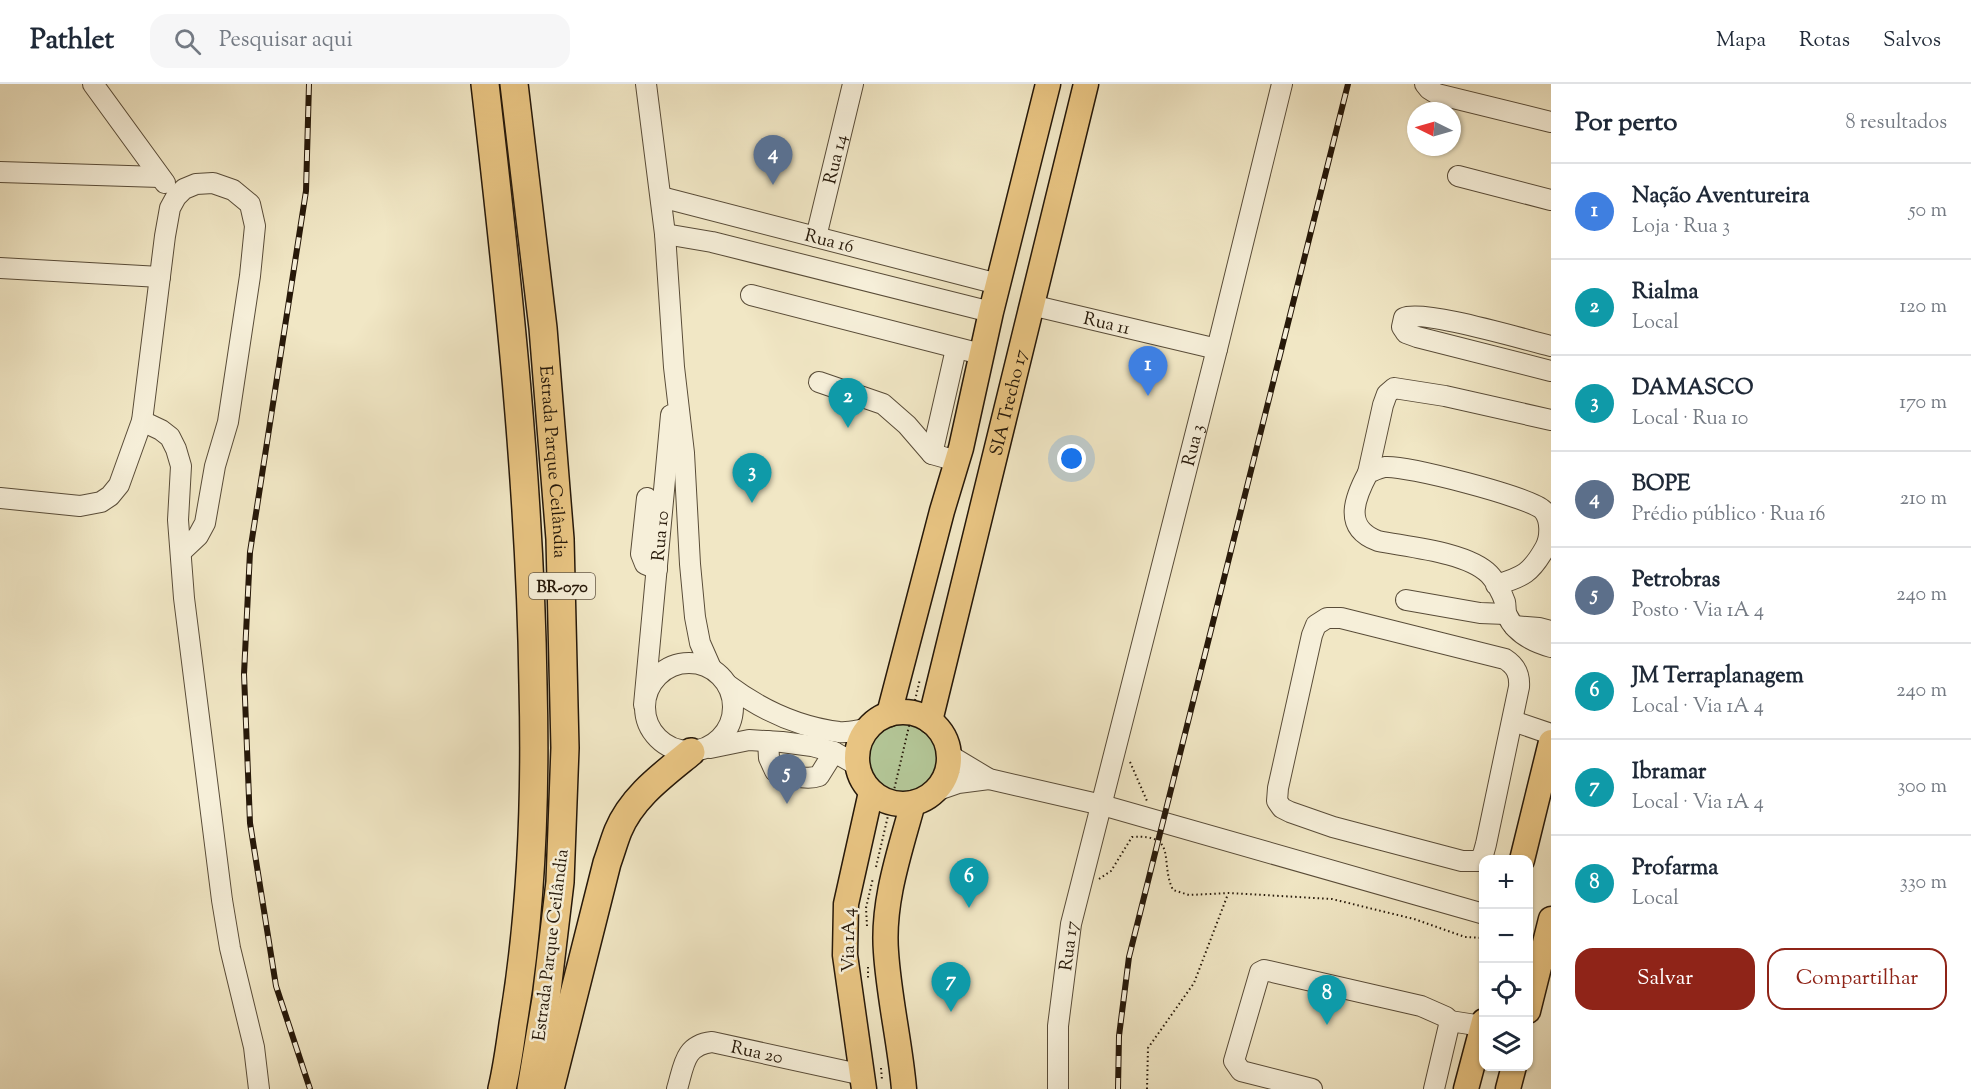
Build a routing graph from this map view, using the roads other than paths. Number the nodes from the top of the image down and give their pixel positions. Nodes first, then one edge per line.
1 (93, 84) edge
2 (485, 84) edge
3 (514, 84) edge
4 (646, 84) edge
5 (853, 84) edge
6 (1048, 84) edge
7 (1086, 84) edge
8 (1282, 84) edge
9 (1425, 84) edge
10 (1041, 109) junction
11 (1551, 122) edge
12 (1077, 123) junction
13 (1033, 142) junction
14 (1070, 150) junction
15 (0, 172) edge
16 (1458, 176) dead end
17 (160, 177) junction
18 (176, 197) junction
19 (661, 197) junction
20 (1551, 200) edge
21 (727, 214) junction
22 (665, 234) junction
23 (816, 237) junction
24 (712, 242) junction
25 (0, 268) edge
26 (967, 276) junction
27 (160, 277) junction
28 (998, 284) junction
29 (751, 295) dead end
30 (955, 303) junction
31 (1031, 304) junction
32 (991, 312) junction
33 (1551, 346) edge
34 (956, 349) junction
35 (1217, 349) junction
36 (981, 354) junction
37 (674, 367) junction
38 (1551, 371) edge
39 (819, 382) dead end
40 (1551, 420) edge
41 (142, 421) junction
42 (932, 454) junction
43 (959, 454) junction
44 (994, 454) junction
45 (1368, 473) junction
46 (0, 498) edge
47 (646, 498) dead end
48 (181, 552) junction
49 (657, 569) junction
50 (1496, 585) junction
51 (1406, 600) dead end
52 (1510, 620) junction
53 (1551, 631) edge
54 (1551, 647) edge
55 (711, 669) junction
56 (728, 685) junction
57 (644, 705) junction
58 (890, 714) junction
59 (930, 721) junction
60 (1513, 721) junction
61 (867, 729) junction
62 (1551, 734) edge
63 (768, 741) junction
64 (1551, 742) edge
65 (699, 750) junction
66 (834, 752) junction
67 (949, 755) junction
68 (857, 765) junction
69 (989, 779) junction
70 (935, 791) junction
71 (871, 792) junction
72 (913, 803) junction
73 (1102, 805) junction
74 (1523, 855) edge
75 (1479, 913) edge
76 (1550, 923) edge
77 (1547, 952) edge
78 (1533, 995) edge
79 (1450, 1021) junction
80 (1479, 1025) edge
81 (1478, 1059) edge
82 (863, 1082) edge
83 (259, 1089) edge
84 (502, 1089) edge
85 (531, 1089) edge
86 (550, 1089) edge
87 (677, 1089) edge
88 (904, 1089) edge
89 (1058, 1089) edge
90 (1312, 1089) edge
91 (1434, 1089) edge
92 (1466, 1089) edge

1 - 17 street
2 - 84 highway, Estrada Parque Ceilândia / BR-070
3 - 85 highway, Estrada Parque Ceilândia / BR-070
4 - 19 street, Rua 10
5 - 23 street, Rua 14
6 - 10 main road, SIA Trecho 17
7 - 12 main road, SIA Trecho 17
8 - 35 street, Rua 3
9 - 11 street
10 - 12 main road
10 - 13 main road, SIA Trecho 17
12 - 14 main road, SIA Trecho 17
13 - 14 main road
13 - 28 main road, SIA Trecho 17
14 - 31 main road, SIA Trecho 17
15 - 17 street
16 - 20 street
17 - 18 street
18 - 27 street
18 - 48 street
19 - 21 street, Rua 16
19 - 22 street, Rua 10
21 - 23 street, Rua 16
21 - 24 street
22 - 24 street, Rua 16
22 - 37 street, Rua 10
23 - 26 street, Rua 16
24 - 30 street, Rua 16
25 - 27 street
26 - 28 street, Rua 16
26 - 30 street
27 - 41 street
28 - 32 main road, SIA Trecho 17
29 - 34 street
30 - 32 street, Rua 16
31 - 35 street, Rua 11
31 - 44 main road, SIA Trecho 17
32 - 36 main road, SIA Trecho 17
33 - 38 street
34 - 36 street
34 - 42 street
35 - 73 street, Rua 3
36 - 43 main road, SIA Trecho 17
37 - 49 street, Rua 10
37 - 55 street, Rua 10
39 - 42 street
40 - 45 street
41 - 46 street
41 - 48 street
42 - 43 street
43 - 44 main road
43 - 58 main road, SIA Trecho 17
44 - 59 main road, SIA Trecho 17
45 - 50 street
45 - 50 street
47 - 49 street
48 - 83 street
49 - 57 street, Rua 10
50 - 52 street
51 - 52 street
52 - 53 street
52 - 54 street
55 - 56 street
55 - 57 street
56 - 61 street
56 - 65 street
57 - 65 street
58 - 59 main road
58 - 61 main road
59 - 67 main road
60 - 60 street
60 - 62 street
61 - 68 main road
63 - 65 street
63 - 66 street
63 - 66 street
64 - 74 main road
65 - 86 highway
66 - 68 street
67 - 69 street
67 - 70 main road
68 - 71 main road
69 - 70 street
69 - 73 street
70 - 72 main road
71 - 72 main road
71 - 82 main road, Via 1A 4
72 - 88 main road, Via 1A 4
73 - 75 street
73 - 89 street, Rua 17
76 - 77 main road
77 - 78 main road
79 - 80 street
79 - 90 street
79 - 91 street
81 - 92 main road
82 - 87 street, Rua 20

